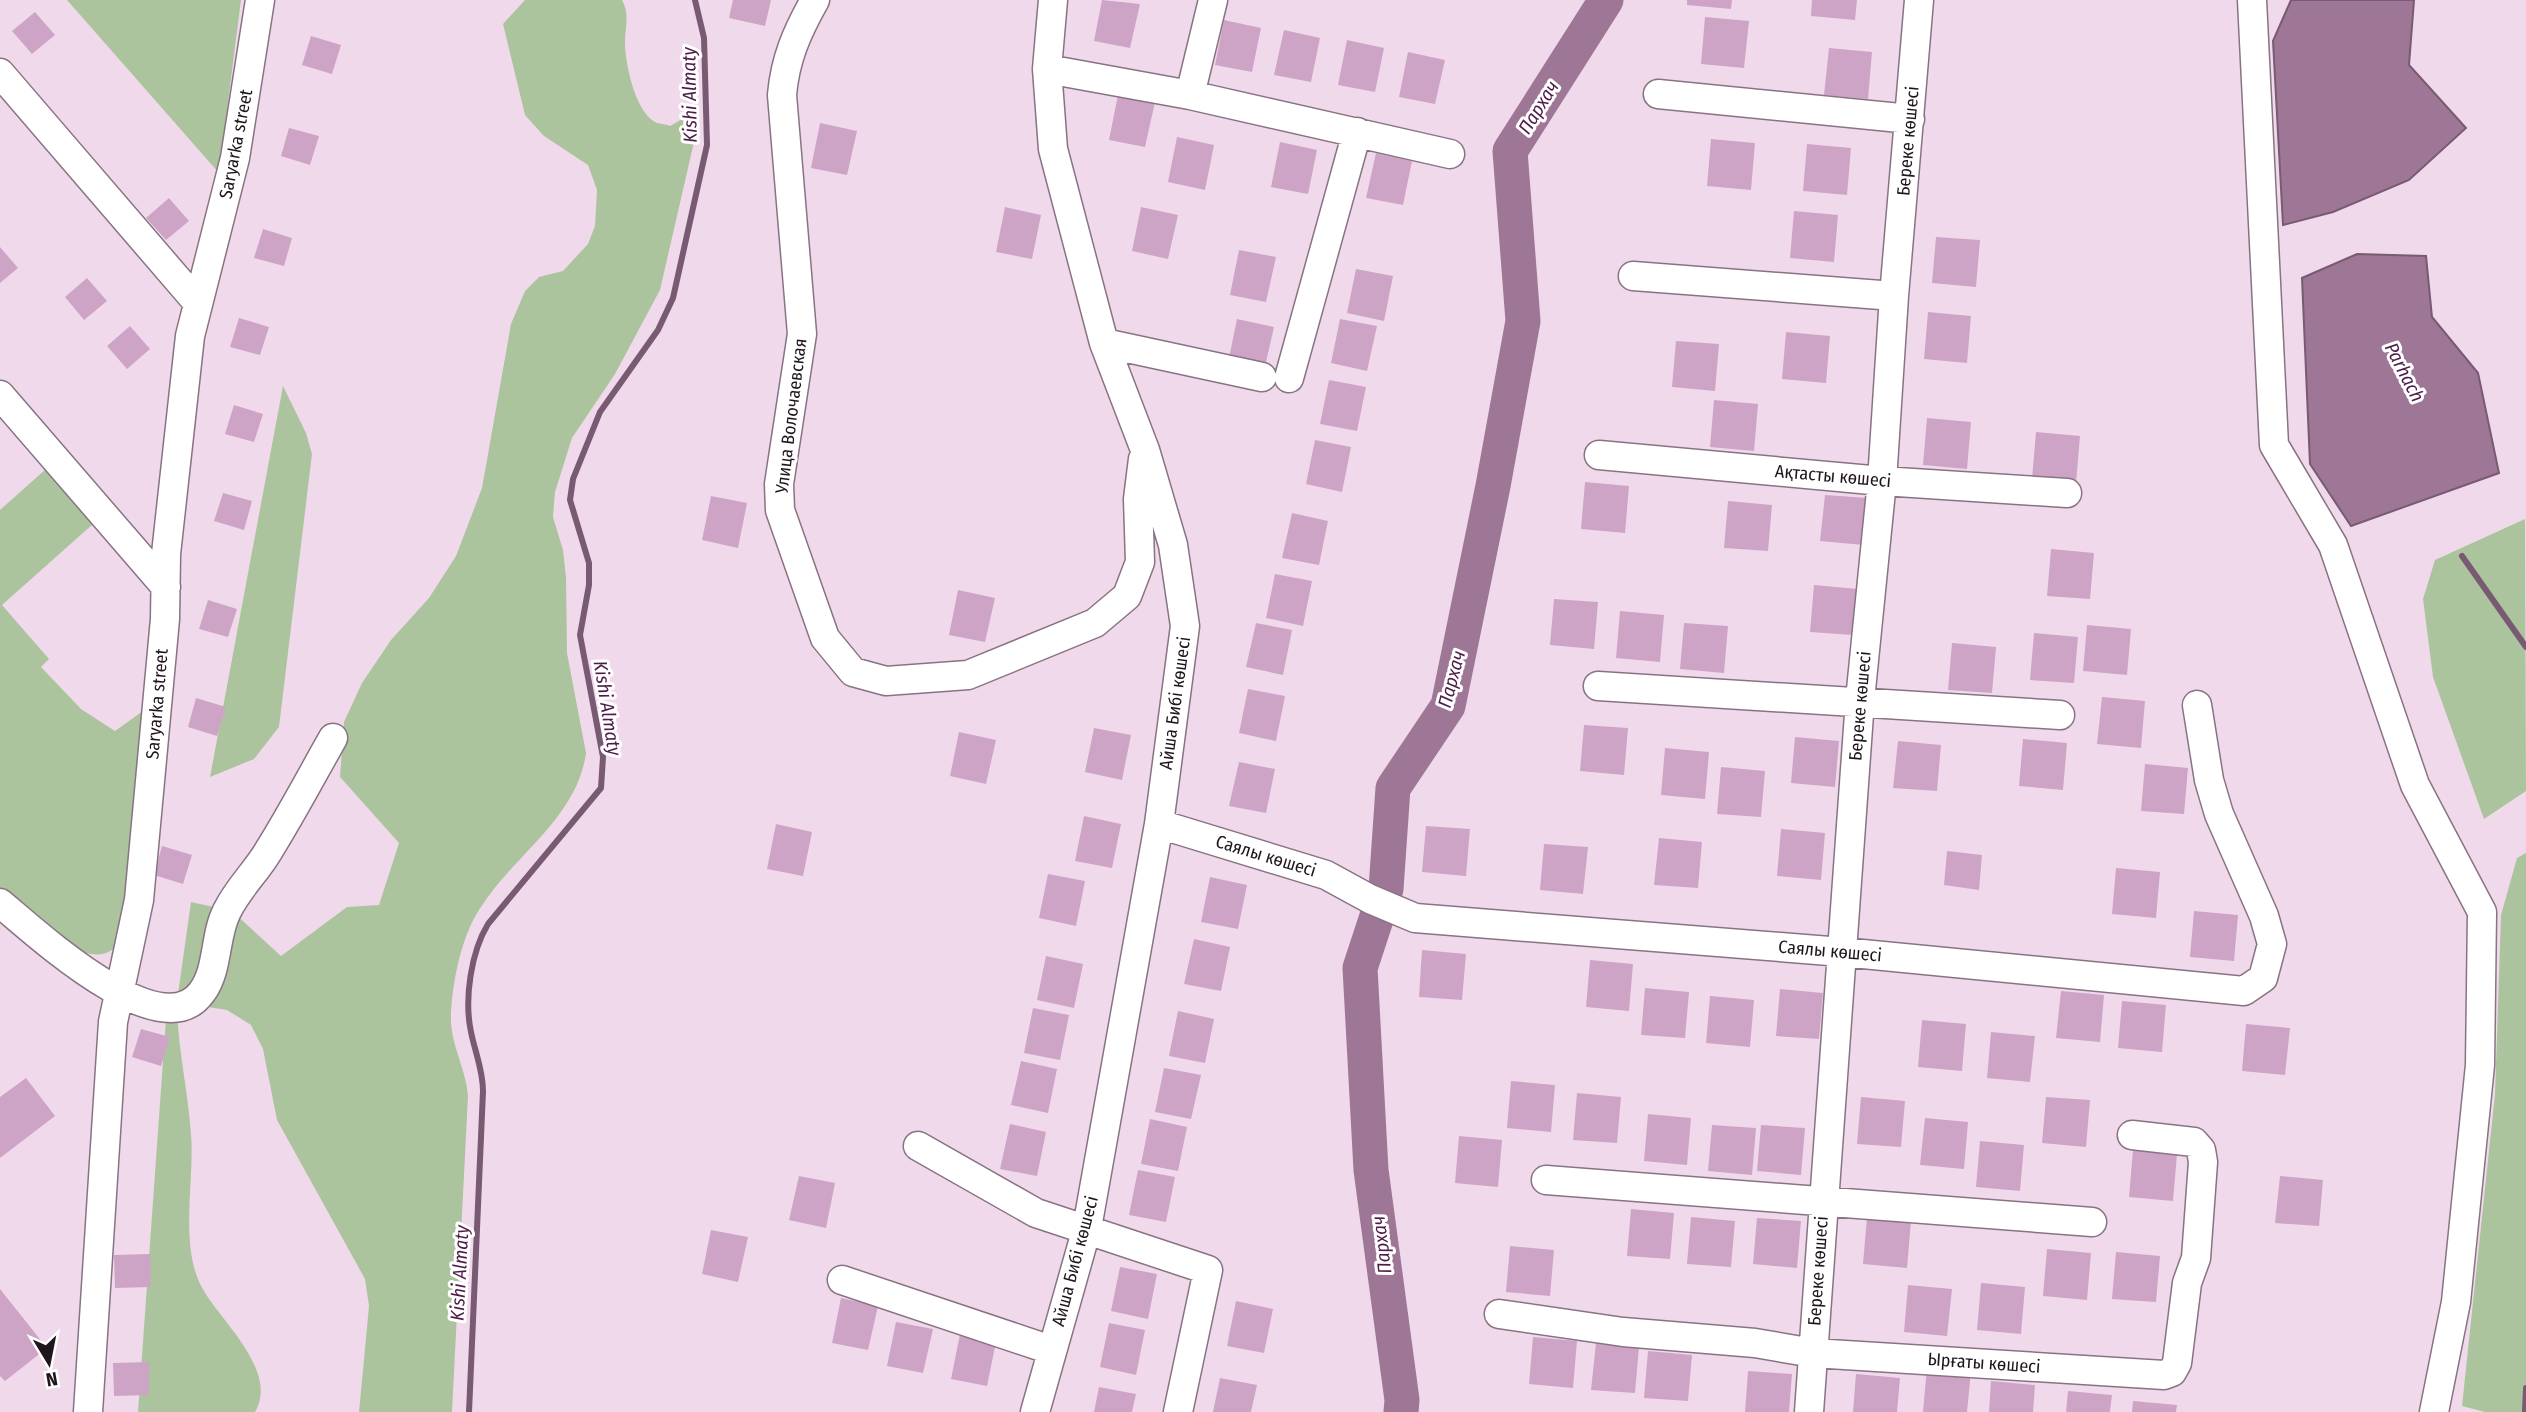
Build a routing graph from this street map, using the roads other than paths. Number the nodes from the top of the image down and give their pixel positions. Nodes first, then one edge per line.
1 (260, 0) edge
2 (815, 0) edge
3 (1053, 0) edge
4 (1213, 0) edge
5 (1919, 0) edge
6 (2252, 0) edge
7 (1047, 69) junction
8 (0, 73) edge
9 (1658, 93) dead end
10 (1190, 95) junction
11 (1910, 119) junction
12 (1357, 132) junction
13 (1450, 154) dead end
14 (1633, 275) dead end
15 (1894, 296) junction
16 (197, 302) junction
17 (1104, 343) junction
18 (1262, 377) dead end
19 (1289, 378) dead end
20 (0, 395) edge
21 (1145, 450) junction
22 (1599, 455) dead end
23 (1882, 481) junction
24 (2067, 493) dead end
25 (166, 587) junction
26 (1598, 685) dead end
27 (1860, 700) junction
28 (2197, 705) dead end
29 (2060, 715) dead end
30 (333, 738) dead end
31 (1159, 824) junction
32 (0, 903) edge
33 (1842, 952) junction
34 (118, 992) junction
35 (2132, 1135) dead end
36 (918, 1146) dead end
37 (1546, 1181) dead end
38 (1822, 1202) junction
39 (2092, 1222) dead end
40 (1087, 1228) junction
41 (842, 1280) dead end
42 (1499, 1314) dead end
43 (1051, 1350) junction
44 (1813, 1353) junction
45 (88, 1412) edge
46 (1035, 1412) edge
47 (1178, 1412) edge
48 (1808, 1412) edge
49 (2434, 1412) edge

1 - 16 street, Saryarka street
2 - 21 street, Улица Волочаевская
3 - 7 street, Айша Бибі көшесі
4 - 10 street
5 - 11 street, Береке көшесі
6 - 49 street
7 - 10 street
7 - 17 street, Айша Бибі көшесі
8 - 16 street
9 - 11 street
10 - 12 street
11 - 15 street, Береке көшесі
12 - 13 street
12 - 19 street
14 - 15 street
15 - 23 street, Береке көшесі
16 - 25 street, Saryarka street
17 - 18 street
17 - 21 street, Айша Бибі көшесі
20 - 25 street
21 - 31 street, Айша Бибі көшесі
22 - 23 street, Ақтасты көшесі
23 - 24 street, Ақтасты көшесі
23 - 27 street, Береке көшесі
25 - 34 street, Saryarka street
26 - 27 street
27 - 29 street
27 - 33 street, Береке көшесі
28 - 33 street, Саялы көшесі
30 - 34 street
31 - 33 street, Саялы көшесі
31 - 40 street, Айша Бибі көшесі
32 - 34 street
33 - 38 street, Береке көшесі
34 - 45 street, Saryarka street
35 - 44 street, Ырғаты көшесі
36 - 40 street
37 - 38 street
38 - 39 street
38 - 44 street, Береке көшесі
40 - 43 street, Айша Бибі көшесі
40 - 47 street
41 - 43 street
42 - 44 street, Ырғаты көшесі
43 - 46 street, Айша Бибі көшесі
44 - 48 street, Береке көшесі

